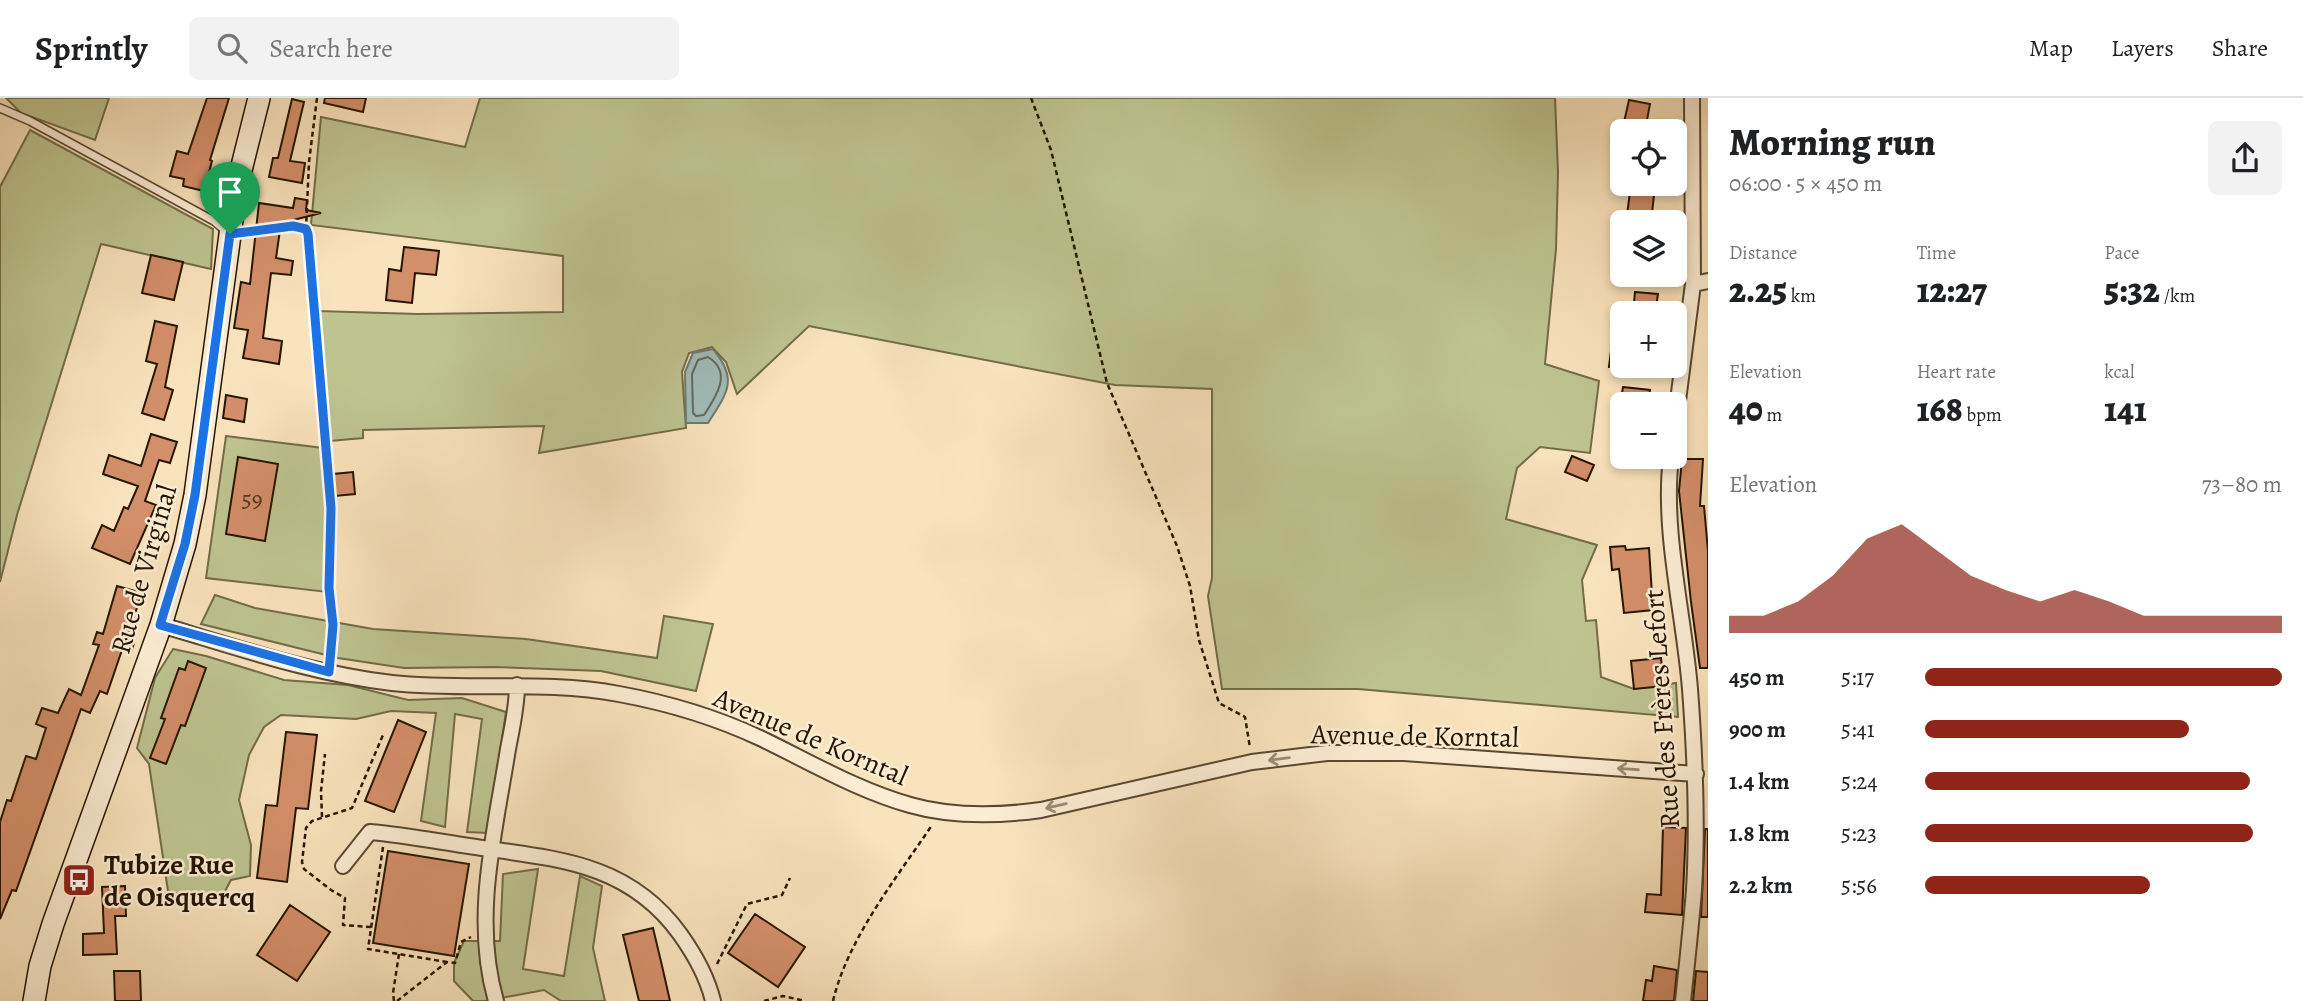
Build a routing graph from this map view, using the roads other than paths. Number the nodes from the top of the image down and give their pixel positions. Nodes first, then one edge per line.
1 (1692, 98) edge
2 (260, 104) edge
3 (0, 108) edge
4 (230, 234) junction
5 (1701, 282) edge
6 (1681, 392) edge
7 (1670, 469) edge
8 (160, 625) junction
9 (517, 685) junction
10 (1696, 774) junction
11 (492, 850) junction
12 (343, 866) dead end
13 (34, 1001) edge
14 (496, 1001) edge
15 (713, 1001) edge
16 (1683, 1001) edge

1 - 5 street
2 - 4 street, Rue de Virginal
3 - 4 lane
4 - 8 street, Rue de Virginal
5 - 6 street
7 - 10 street, Rue des Frères Lefort
8 - 9 street, Avenue de Korntal
8 - 13 street, Rue de Virginal
10 -> 9 street, Avenue de Korntal
9 - 11 street
10 - 16 street, Rue des Frères Lefort
11 - 12 street
11 - 14 street
11 - 15 street

